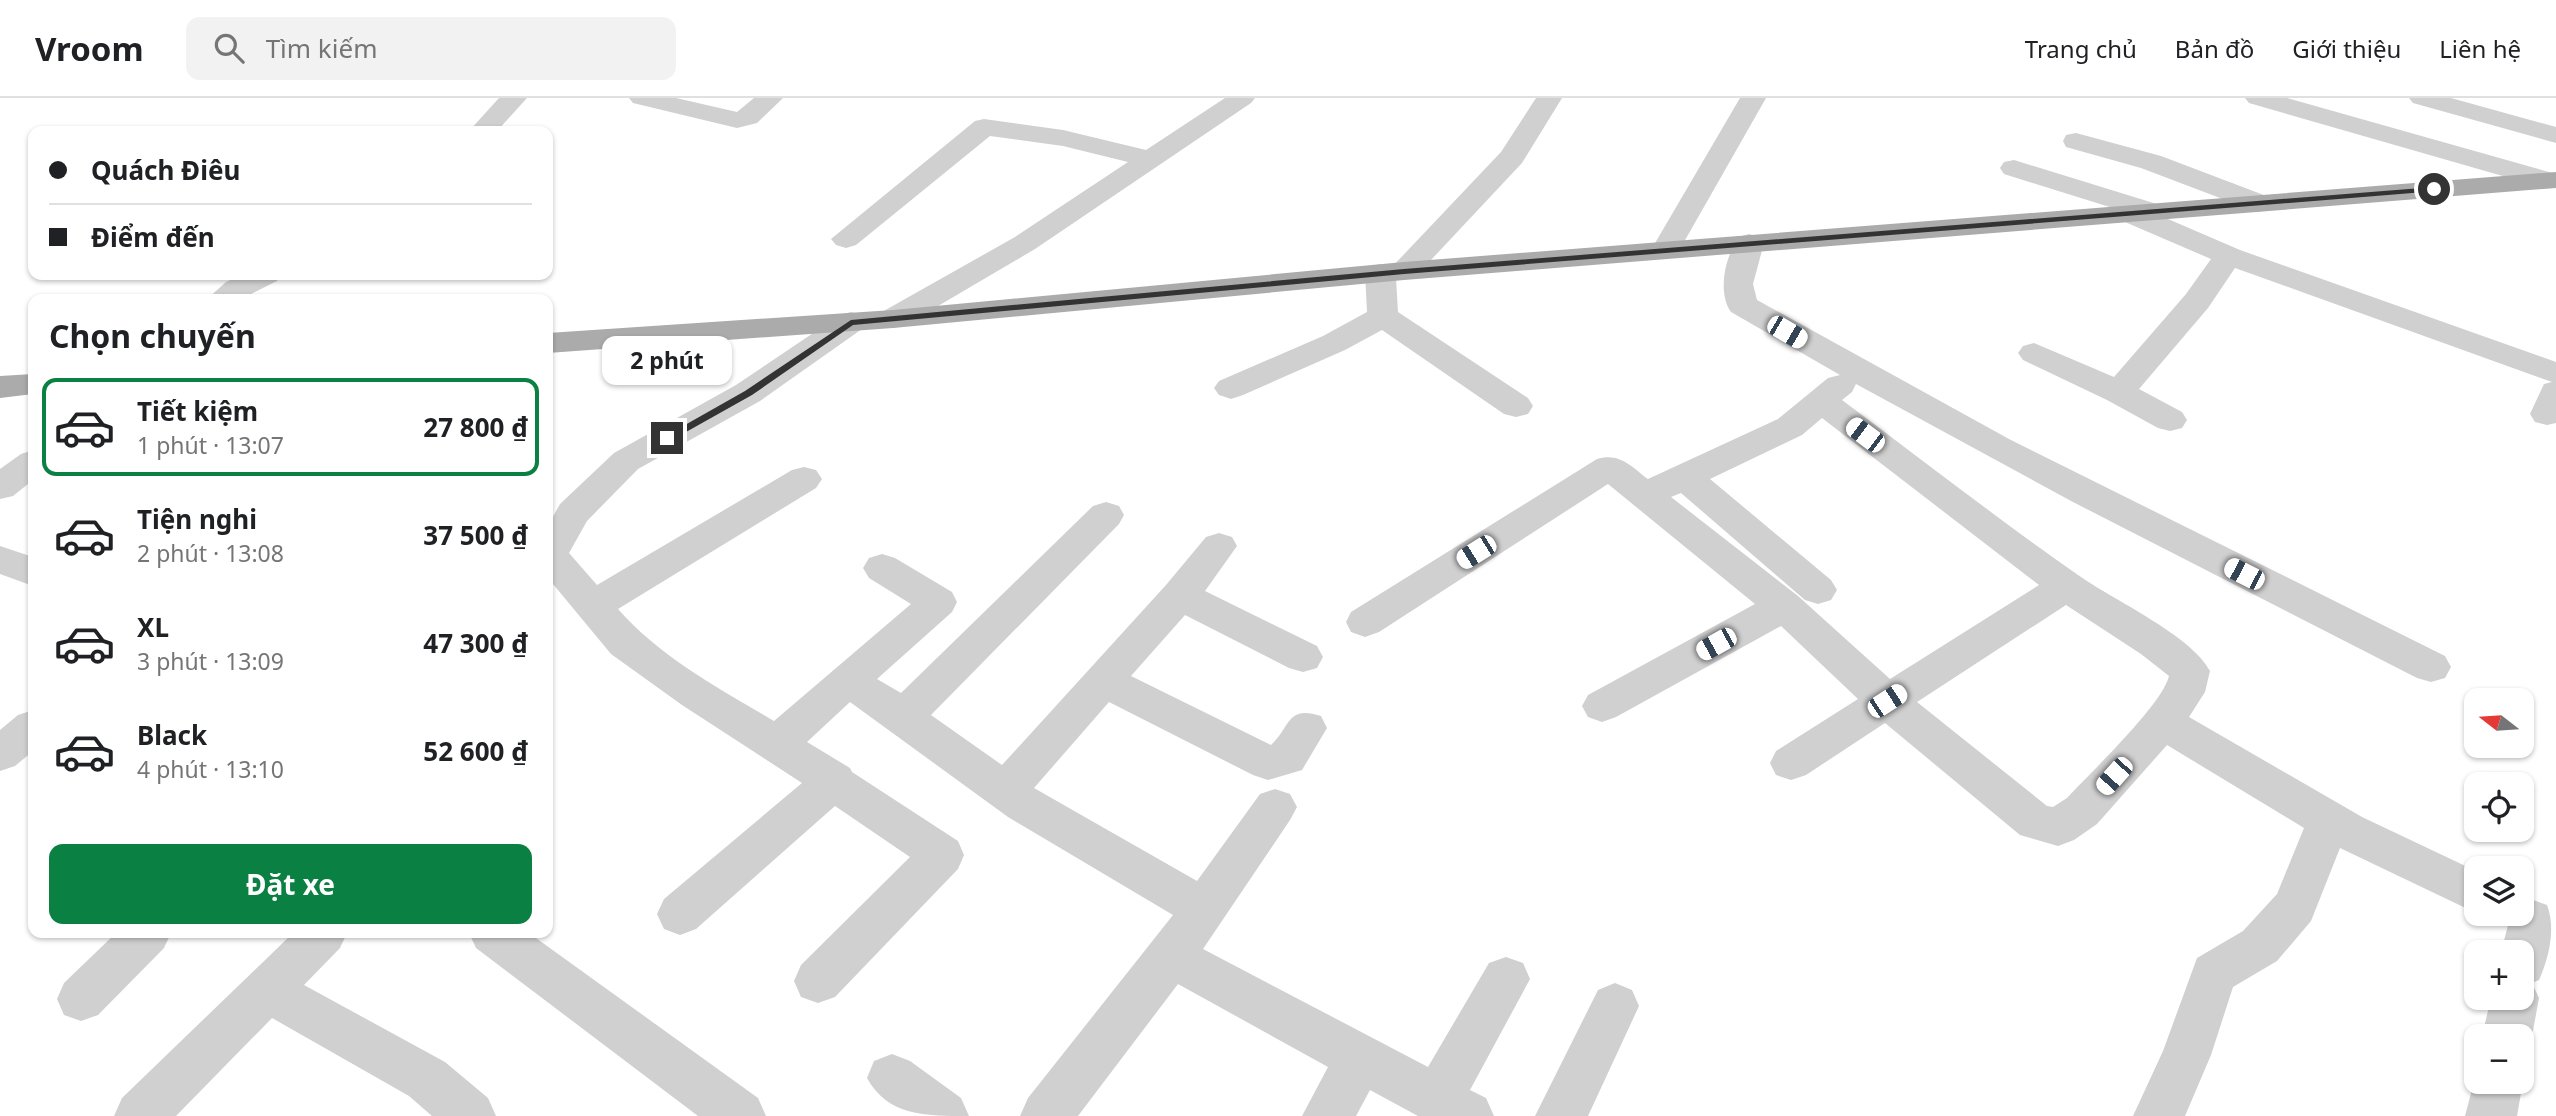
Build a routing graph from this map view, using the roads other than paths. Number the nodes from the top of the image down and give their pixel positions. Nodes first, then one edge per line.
1 (514, 98) edge
2 (642, 98) edge
3 (770, 98) edge
4 (1242, 98) edge
5 (1549, 98) edge
6 (1753, 98) edge
7 (2258, 98) edge
8 (2421, 98) edge
9 (718, 105) edge
10 (487, 126) edge
11 (2556, 135) edge
12 (2076, 141) dead end
13 (1151, 159) junction
14 (2014, 168) dead end
15 (2553, 181) edge
16 (2259, 202) junction
17 (2139, 212) junction
18 (846, 239) dead end
19 (1749, 243) junction
20 (1666, 250) junction
21 (2229, 256) junction
22 (1392, 272) junction
23 (255, 280) edge
24 (229, 294) edge
25 (1383, 316) junction
26 (893, 319) junction
27 (851, 322) junction
28 (553, 343) edge
29 (2034, 353) dead end
30 (1856, 372) junction
31 (2556, 373) edge
32 (28, 384) edge
33 (0, 387) edge
34 (1231, 388) dead end
35 (2119, 393) junction
36 (1821, 401) junction
37 (1516, 405) dead end
38 (2170, 419) dead end
39 (1684, 476) junction
40 (804, 479) dead end
41 (1645, 495) junction
42 (1106, 514) dead end
43 (1219, 546) dead end
44 (553, 550) edge
45 (0, 559) edge
46 (553, 561) edge
47 (883, 568) dead end
48 (28, 570) edge
49 (2066, 586) junction
50 (1180, 595) junction
51 (1801, 598) junction
52 (593, 606) junction
53 (1365, 622) dead end
54 (1303, 657) dead end
55 (2431, 667) dead end
56 (1102, 680) junction
57 (847, 681) junction
58 (1887, 701) junction
59 (1602, 706) dead end
60 (903, 717) junction
61 (2162, 722) junction
62 (1306, 728) dead end
63 (28, 731) edge
64 (777, 744) junction
65 (0, 754) edge
66 (1791, 763) dead end
67 (835, 780) junction
68 (1005, 791) junction
69 (1275, 807) dead end
70 (2329, 821) junction
71 (2464, 887) edge
72 (1204, 909) junction
73 (680, 915) dead end
74 (2535, 922) edge
75 (143, 938) edge
76 (319, 938) edge
77 (499, 938) edge
78 (2530, 940) edge
79 (1171, 956) junction
80 (1506, 979) dead end
81 (818, 981) dead end
82 (267, 990) junction
83 (81, 999) dead end
84 (1615, 1006) dead end
85 (1360, 1059) junction
86 (892, 1078) dead end
87 (2496, 1094) edge
88 (1453, 1108) edge
89 (141, 1116) edge
90 (470, 1116) edge
91 (740, 1116) edge
92 (943, 1116) edge
93 (1046, 1116) edge
94 (1328, 1116) edge
95 (1561, 1116) edge
96 (2159, 1116) edge
97 (2491, 1116) edge

1 - 10 street
2 - 9 street
3 - 9 street
4 - 13 street
5 - 22 street
6 - 20 street
7 - 15 street
8 - 11 street
12 - 16 street
13 - 18 street
13 - 26 street
14 - 17 street
15 - 16 main road
16 - 17 main road
17 - 19 main road
17 - 21 street
19 - 20 main road
19 - 30 street
20 - 22 main road
21 - 31 street
21 - 35 street
22 - 25 street
22 - 26 main road
23 - 24 street
25 - 34 street
25 - 37 street
26 - 27 main road
27 - 28 main road
27 - 44 street
29 - 35 street
30 - 36 street
30 - 55 street
32 - 33 main road
35 - 38 street
36 - 39 street
36 - 49 street
39 - 41 street
39 - 51 street
40 - 52 street
41 - 51 street
41 - 53 street
42 - 60 street
43 - 50 street
45 - 48 street
46 - 52 street
47 - 57 street
49 - 58 street
49 - 61 street
50 - 54 street
50 - 56 street
51 - 58 street
51 - 59 street
52 - 64 street
56 - 62 street
56 - 68 street
57 - 60 street
57 - 64 street
58 - 61 street
58 - 66 street
60 - 68 street
61 - 70 street
63 - 65 street
64 - 67 street
67 - 73 street
67 - 81 street
68 - 72 street
69 - 72 street
70 - 71 street
70 - 96 street
72 - 79 street
74 - 78 street
75 - 83 street
76 - 82 street
77 - 91 street
79 - 85 street
79 - 93 street
80 - 88 street
82 - 89 street
82 - 90 street
84 - 95 street
85 - 88 street
85 - 94 street
86 - 92 street
87 - 97 street

